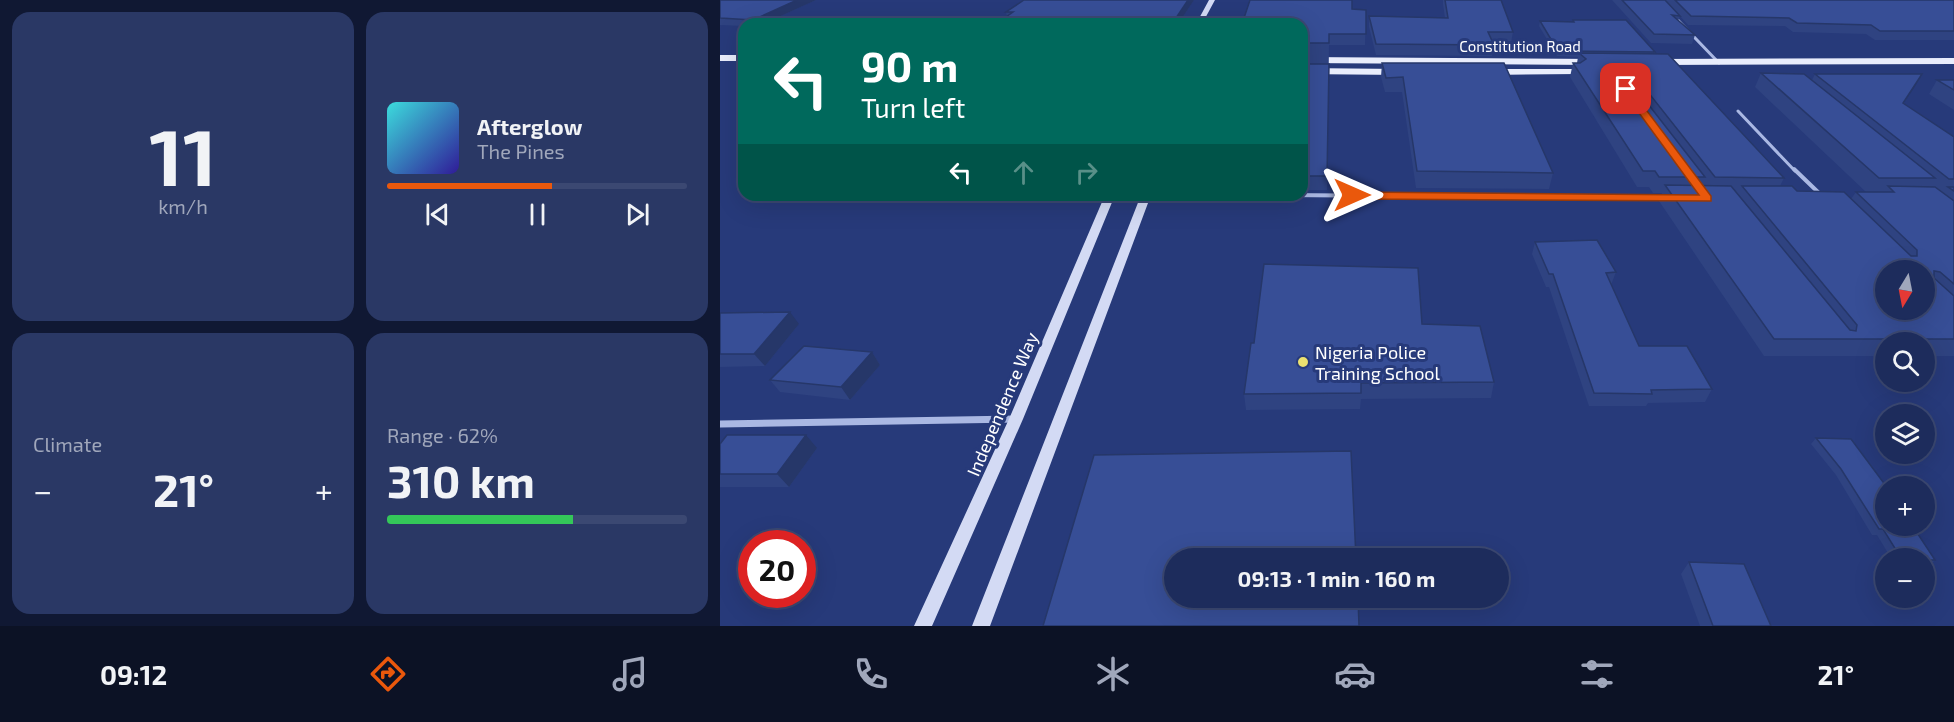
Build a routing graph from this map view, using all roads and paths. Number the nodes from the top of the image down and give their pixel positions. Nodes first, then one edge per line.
1 (1212, 0) edge
2 (1667, 8) edge
3 (1202, 18) edge
4 (720, 58) edge
5 (738, 58) edge
6 (1308, 60) edge
7 (1612, 62) edge
8 (1648, 62) edge
9 (1954, 62) edge
10 (720, 66) edge
11 (738, 66) edge
12 (1721, 68) junction
13 (1308, 71) edge
14 (1407, 72) edge
15 (1477, 72) edge
16 (1605, 72) edge
17 (1652, 72) edge
18 (1687, 72) edge
19 (1710, 72) dead end
20 (1738, 111) dead end
21 (1308, 195) edge
22 (1826, 197) edge
23 (1672, 198) edge
24 (1820, 199) edge
25 (1831, 199) edge
26 (1107, 201) edge
27 (1144, 201) edge
28 (1016, 419) junction
29 (720, 424) edge
30 (923, 626) edge
31 (981, 626) edge

1 - 3 main road
2 - 12 street
4 - 5 main road
6 - 7 main road, Constitution Road
8 - 12 main road
9 - 12 main road
10 - 11 main road
12 - 19 main road
13 - 14 main road
15 - 16 main road, Constitution Road
17 - 18 main road
20 - 22 lane
21 - 23 lane
24 - 25 lane
26 - 28 main road, Independence Way
27 - 31 main road
28 - 29 street
28 - 30 main road, Independence Way

